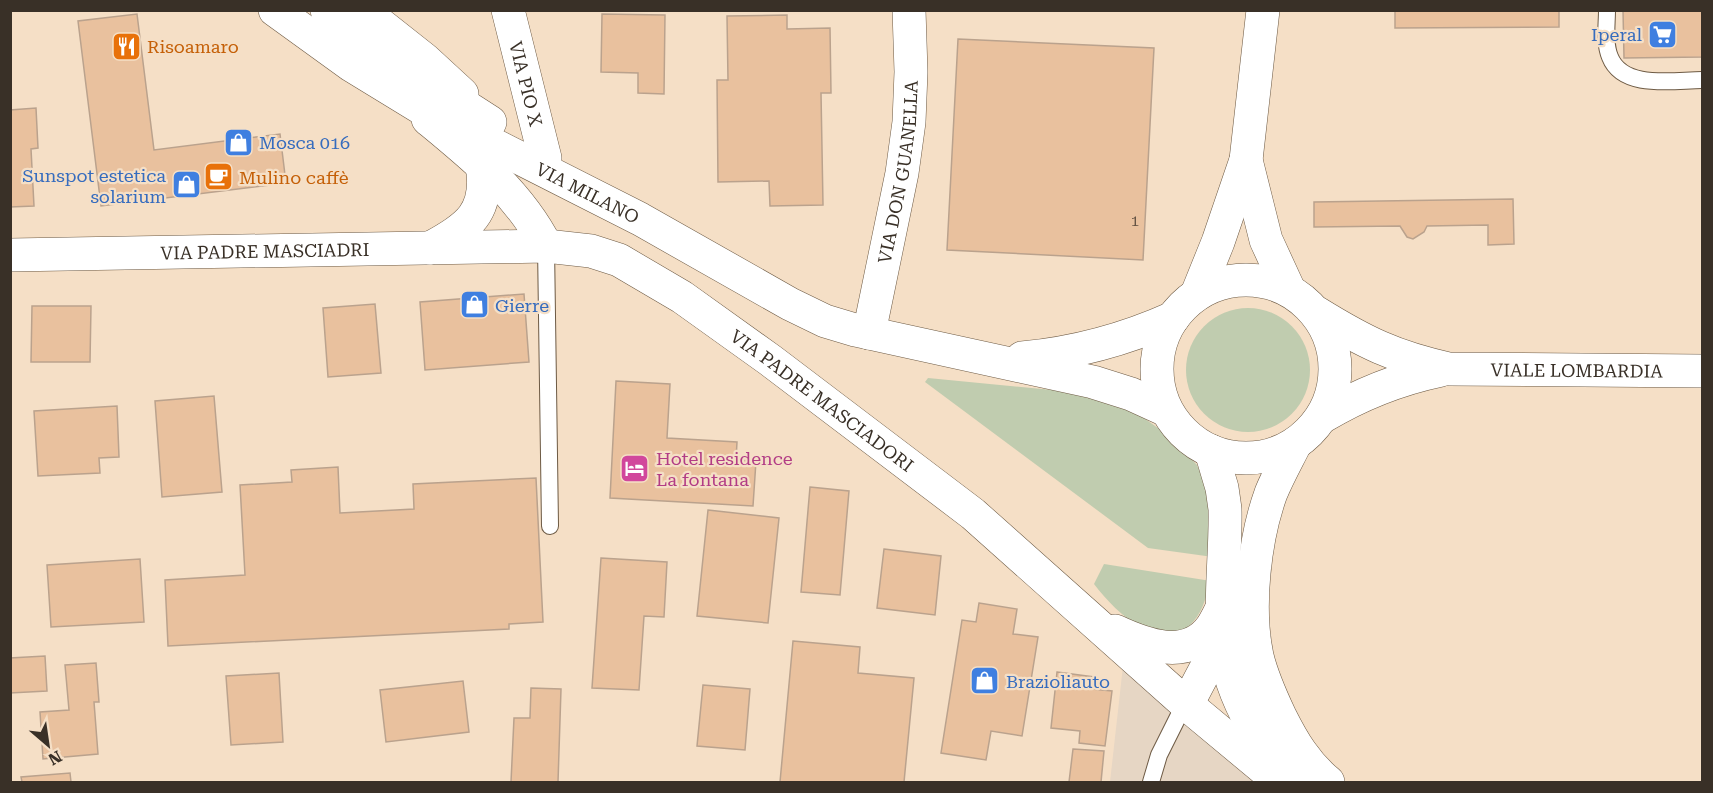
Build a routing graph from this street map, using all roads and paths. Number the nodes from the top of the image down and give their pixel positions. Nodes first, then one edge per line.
1 (275, 10) edge
2 (299, 10) edge
3 (327, 10) edge
4 (362, 10) edge
5 (508, 10) edge
6 (909, 10) edge
7 (1263, 10) edge
8 (1607, 10) edge
9 (351, 65) junction
10 (1702, 80) edge
11 (397, 93) junction
12 (483, 118) junction
13 (545, 158) junction
14 (1246, 160) junction
15 (482, 165) junction
16 (640, 219) junction
17 (533, 246) junction
18 (430, 248) junction
19 (10, 255) edge
20 (1289, 290) junction
21 (1197, 294) junction
22 (1317, 313) junction
23 (1173, 318) junction
24 (869, 333) junction
25 (999, 361) junction
26 (1449, 369) junction
27 (1702, 371) edge
28 (1166, 410) junction
29 (1322, 417) junction
30 (1295, 444) junction
31 (1211, 451) junction
32 (550, 526) dead end
33 (1092, 620) junction
34 (1223, 621) junction
35 (1185, 703) junction
36 (1151, 783) edge
37 (1280, 783) edge
38 (1292, 783) edge
39 (1328, 783) edge

1 - 9 street, VIA MILANO
2 - 9 street
3 - 12 street, VIA MILANO
4 - 12 street
5 - 13 street, VIA PIO X
6 - 24 street, VIA DON GUANELLA
7 - 14 street
8 - 10 lane
9 - 11 street, VIA MILANO
11 - 15 street
11 - 16 street, VIA MILANO
12 - 13 street, VIA MILANO
13 - 16 street, VIA MILANO
14 - 20 street
14 - 21 street
15 - 17 street
15 - 18 street
16 - 24 street
17 - 18 street, VIA PADRE MASCIADRI
17 - 32 lane
17 - 33 street, VIA PADRE MASCIADORI
18 - 19 street, VIA PADRE MASCIADRI
20 - 21 street
20 - 22 street
21 - 23 street
22 - 26 street, VIALE LOMBARDIA
22 - 29 street
23 - 25 street
23 - 28 street
24 - 25 street
25 - 28 street
26 - 27 street, VIALE LOMBARDIA
26 - 29 street, VIALE LOMBARDIA
28 - 31 street
29 - 30 street
30 - 31 street
30 - 39 street
31 - 34 street
33 - 34 street
33 - 35 street, VIA PADRE MASCIADORI
34 - 35 street
34 - 38 street
35 - 36 lane
35 - 37 street, VIA PADRE MASCIADORI

